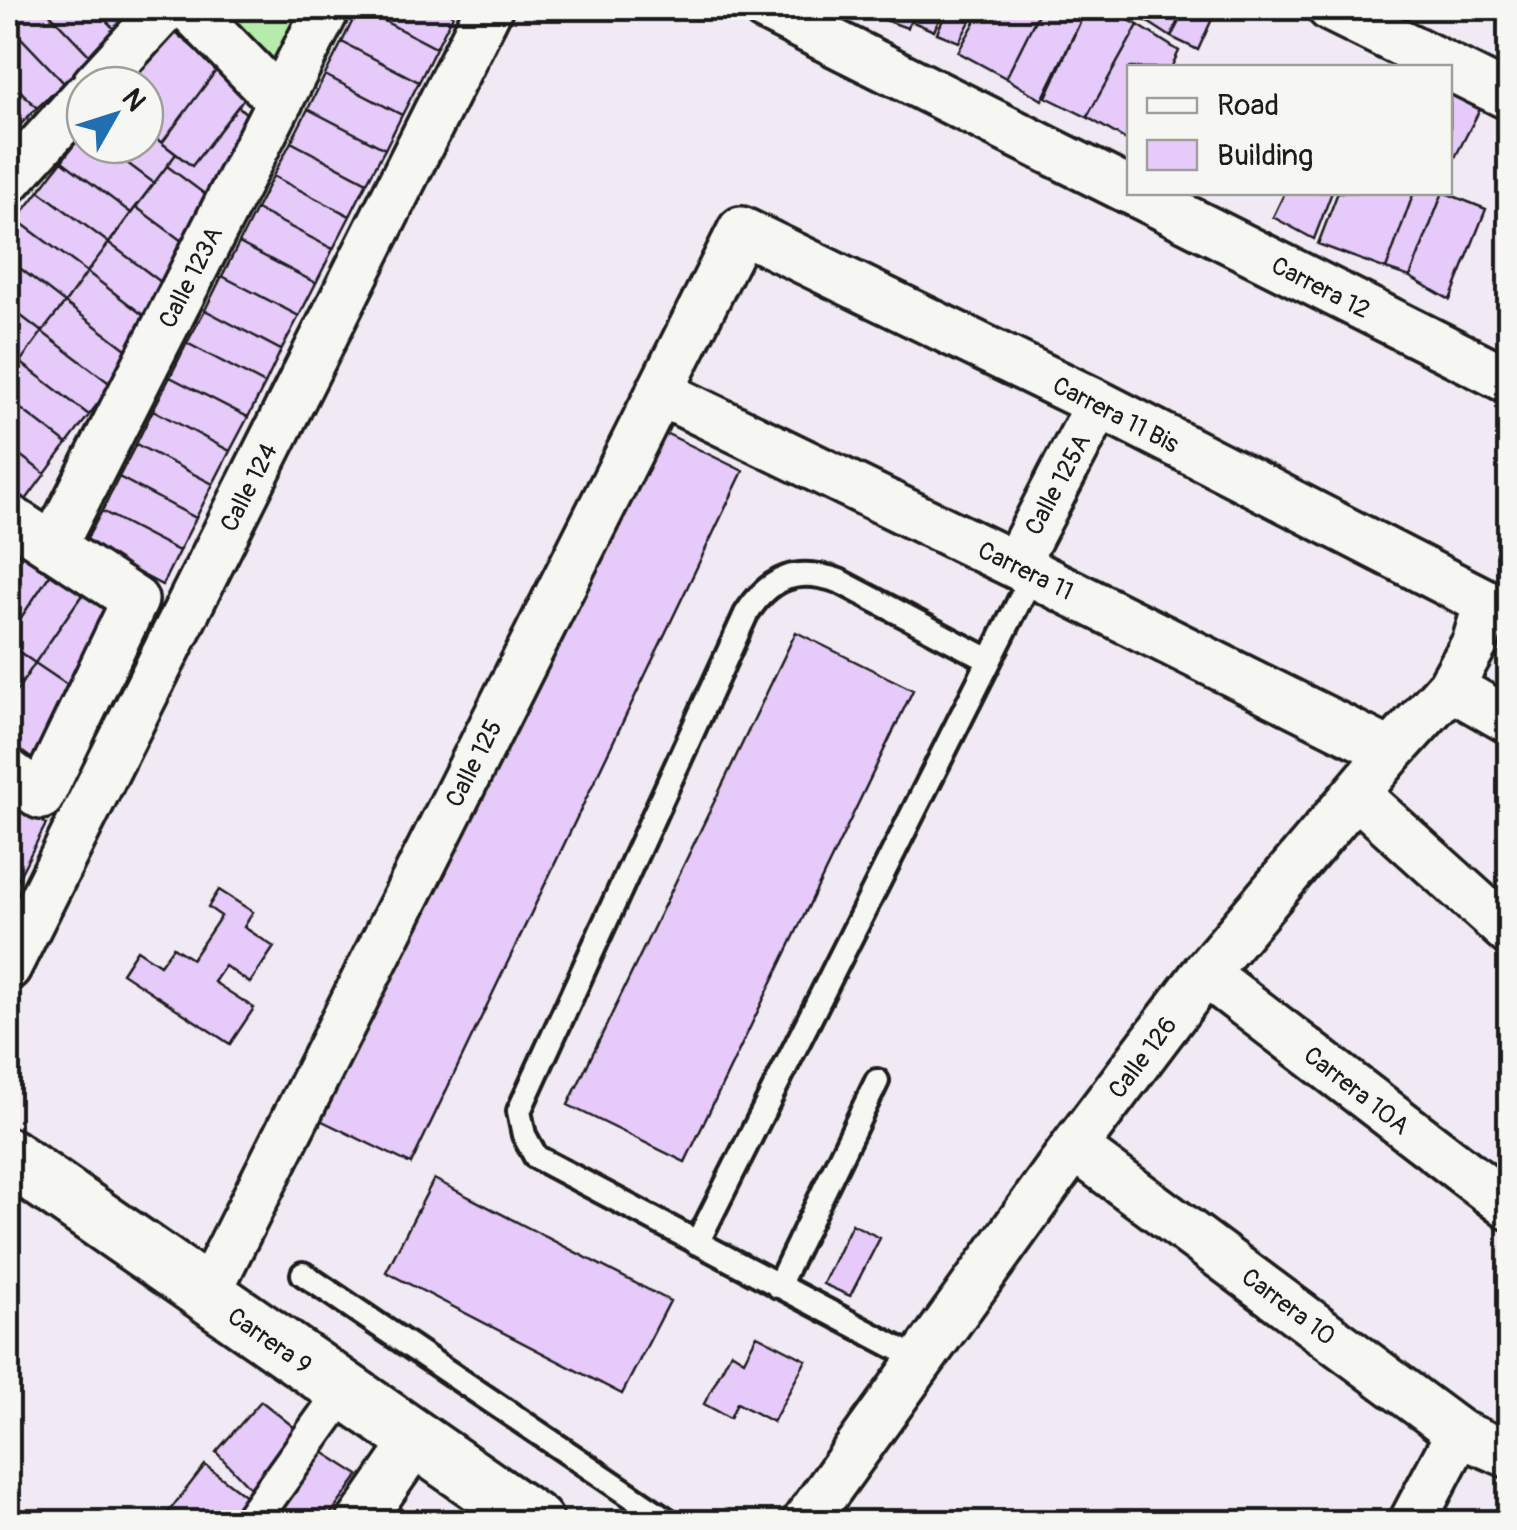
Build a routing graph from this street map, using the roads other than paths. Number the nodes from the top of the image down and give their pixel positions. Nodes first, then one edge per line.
1 (166, 8) edge
2 (189, 8) edge
3 (328, 8) edge
4 (490, 8) edge
5 (765, 8) edge
6 (1330, 8) edge
7 (113, 65) edge
8 (1445, 65) edge
9 (1452, 68) edge
10 (1510, 97) edge
11 (280, 101) junction
12 (65, 118) edge
13 (8, 181) edge
14 (1127, 190) edge
15 (1137, 195) edge
16 (741, 230) joint
17 (1510, 381) edge
18 (659, 392) junction
19 (1099, 404) junction
20 (8, 517) edge
21 (53, 547) junction
22 (1024, 569) junction
23 (1487, 603) joint
24 (989, 660) junction
25 (1450, 687) junction
26 (1510, 721) edge
27 (1391, 752) junction
28 (24, 784) edge
29 (1356, 794) junction
30 (1510, 933) edge
31 (8, 966) edge
32 (1205, 973) junction
33 (876, 1081) dead end
34 (1074, 1146) junction
35 (8, 1156) edge
36 (1510, 1208) edge
37 (696, 1243) junction
38 (303, 1274) dead end
39 (778, 1286) junction
40 (206, 1296) junction
41 (920, 1360) junction
42 (344, 1392) junction
43 (1460, 1433) junction
44 (416, 1441) junction
45 (1510, 1455) edge
46 (250, 1522) edge
47 (360, 1522) edge
48 (534, 1522) edge
49 (670, 1522) edge
50 (805, 1522) edge
51 (1412, 1522) edge

1 - 7 street
2 - 11 street
3 - 11 street, Calle 123A
4 - 31 street, Calle 124
5 - 14 street, Carrera 12
6 - 8 street
9 - 10 street
11 - 21 street, Calle 123A
12 - 13 street
15 - 17 street, Carrera 12
16 - 18 street, Calle 125
16 - 19 street, Carrera 11 Bis
18 - 22 street, Carrera 11
18 - 40 street, Calle 125
19 - 22 street, Calle 125A
19 - 23 street, Carrera 11 Bis
20 - 21 street
21 - 28 street
22 - 24 lane
22 - 27 street, Carrera 11
23 - 25 street, Calle 126
24 - 37 lane
24 - 37 lane
25 - 26 street
25 - 27 street, Calle 126
27 - 29 street, Calle 126
29 - 30 street
29 - 32 street, Calle 126
32 - 34 street, Calle 126
32 - 36 street, Carrera 10A
33 - 39 lane
34 - 41 street, Calle 126
34 - 43 street, Carrera 10
35 - 40 street, Carrera 9
37 - 39 lane
38 - 49 lane
39 - 41 lane
40 - 42 street, Carrera 9
41 - 50 street, Calle 126
42 - 44 street, Carrera 9
42 - 46 street
43 - 45 street, Carrera 10
43 - 51 street
44 - 47 street
44 - 48 street, Carrera 9

